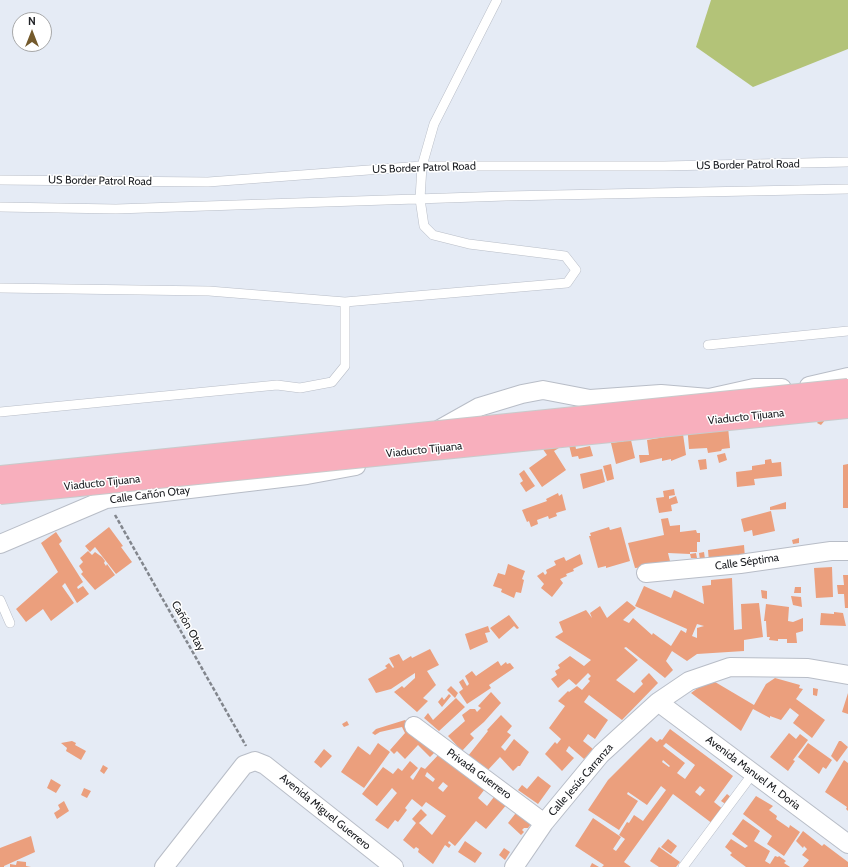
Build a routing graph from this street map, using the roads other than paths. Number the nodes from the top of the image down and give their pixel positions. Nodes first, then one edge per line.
1 (497, 0) edge
2 (848, 162) edge
3 (422, 166) junction
4 (0, 180) edge
5 (848, 189) edge
6 (420, 199) junction
7 (0, 207) edge
8 (0, 288) edge
9 (345, 302) junction
10 (848, 331) edge
11 (708, 345) dead end
12 (848, 377) edge
13 (848, 390) edge
14 (848, 407) edge
15 (0, 412) edge
16 (0, 477) edge
17 (0, 494) edge
18 (0, 544) edge
19 (848, 551) edge
20 (646, 573) dead end
21 (0, 600) edge
22 (10, 623) dead end
23 (848, 675) edge
24 (658, 702) junction
25 (414, 726) dead end
26 (754, 772) junction
27 (544, 823) junction
28 (848, 844) edge
29 (170, 865) edge
30 (394, 867) edge
31 (514, 867) edge
32 (683, 867) edge

1 - 3 lane
2 - 3 lane, US Border Patrol Road
3 - 4 lane, US Border Patrol Road
3 - 6 lane
5 - 6 lane
6 - 7 lane
6 - 9 lane
8 - 9 lane
9 - 15 lane
10 - 11 lane
12 - 18 street, Calle Cañón Otay
13 - 16 highway, Viaducto Tijuana, bridge
14 - 17 highway, Viaducto Tijuana, bridge
19 - 20 street, Calle Séptima
21 - 22 lane
23 - 24 street
24 - 26 street, Avenida Manuel M. Doria
24 - 27 street, Calle Jesús Carranza
25 - 27 street, Privada Guerrero
26 - 28 street, Avenida Manuel M. Doria
26 - 32 lane
27 - 31 street, Calle Jesús Carranza
29 - 30 street, Avenida Miguel Guerrero

